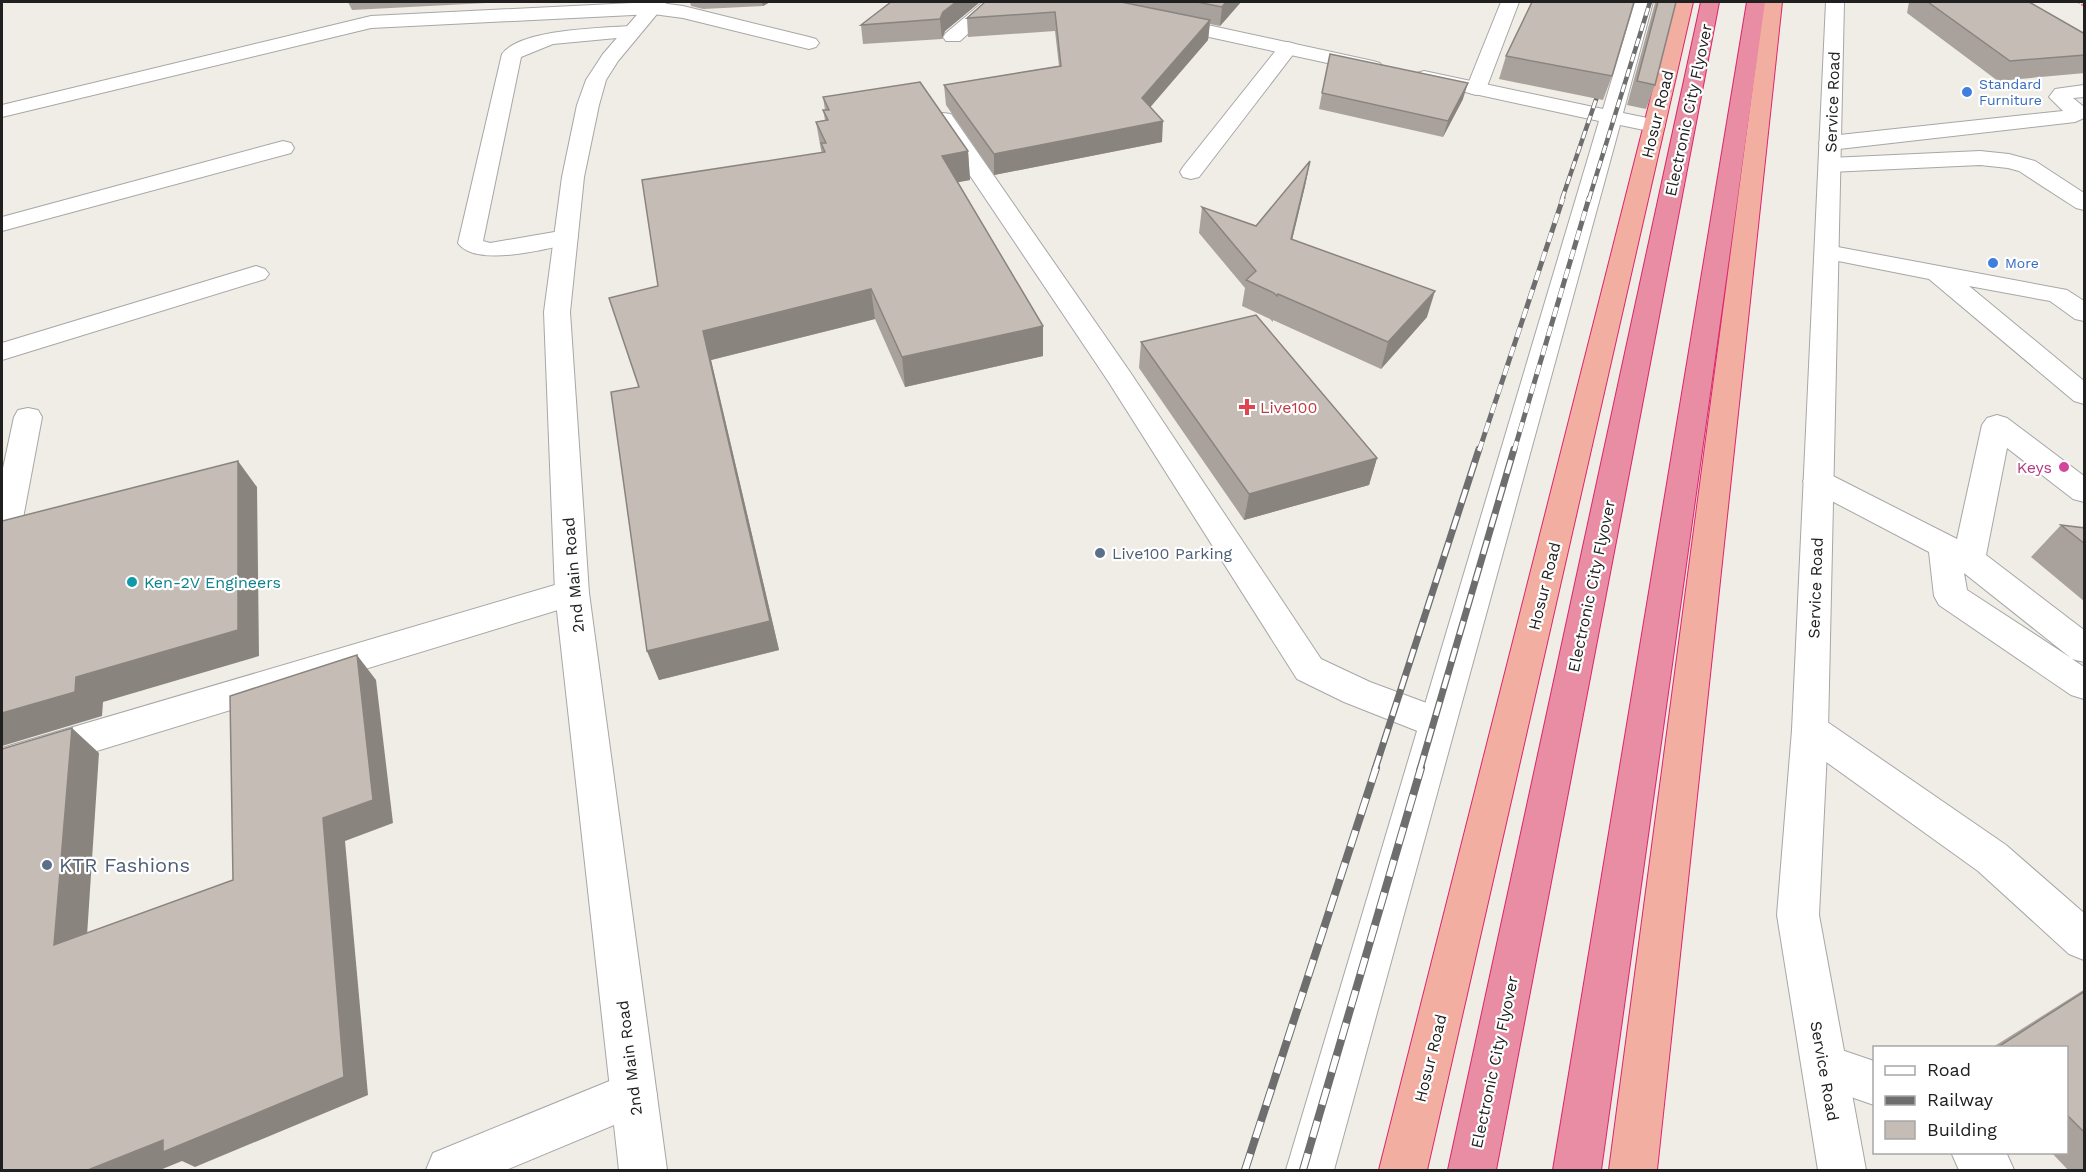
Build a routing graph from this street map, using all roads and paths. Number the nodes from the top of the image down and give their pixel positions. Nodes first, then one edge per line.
1 (994, 2) edge
2 (1510, 2) edge
3 (1644, 2) edge
4 (1684, 2) edge
5 (1710, 2) edge
6 (1755, 2) edge
7 (1773, 2) edge
8 (1835, 2) edge
9 (2078, 2) edge
10 (656, 5) edge
11 (2085, 6) edge
12 (1150, 19) edge
13 (631, 32) junction
14 (953, 37) edge
15 (809, 43) dead end
16 (1288, 48) junction
17 (1388, 70) edge
18 (1410, 74) edge
19 (1476, 89) junction
20 (2085, 91) edge
21 (928, 98) edge
22 (2, 111) edge
23 (1611, 117) junction
24 (1654, 126) junction
25 (283, 148) dead end
26 (1830, 154) junction
27 (1191, 172) dead end
28 (2085, 202) edge
29 (2, 224) edge
30 (566, 237) junction
31 (1827, 252) junction
32 (1934, 270) junction
33 (256, 274) dead end
34 (2085, 313) edge
35 (2, 352) edge
36 (2085, 395) edge
37 (28, 417) dead end
38 (1818, 481) junction
39 (2085, 491) edge
40 (2, 545) edge
41 (1957, 553) junction
42 (572, 593) junction
43 (2085, 649) edge
44 (2085, 685) edge
45 (1438, 723) junction
46 (1810, 730) junction
47 (2, 764) edge
48 (2085, 940) edge
49 (1824, 1066) junction
50 (1873, 1082) edge
51 (634, 1094) junction
52 (1976, 1154) edge
53 (450, 1170) edge
54 (643, 1170) edge
55 (1310, 1170) edge
56 (1403, 1170) edge
57 (1472, 1170) edge
58 (1577, 1170) edge
59 (1633, 1170) edge
60 (1842, 1170) edge
61 (1990, 1170) edge

1 - 14 street
2 - 19 street
3 - 23 street
4 - 24 highway, Hosur Road
5 - 57 highway, Electronic City Flyover
6 - 58 highway
7 - 59 highway
8 - 26 street, Service Road
9 - 11 path
10 - 13 street, 2nd Main Road
10 - 15 street
10 - 22 street
12 - 16 street
13 - 30 street, 2nd Main Road
13 - 30 street
16 - 17 street
16 - 27 street
18 - 19 street
19 - 23 street
20 - 26 street
21 - 45 street
23 - 24 street
23 - 45 street
24 - 56 highway, Hosur Road
25 - 29 street
26 - 28 street
26 - 31 street, Service Road
30 - 42 street, 2nd Main Road
31 - 32 street
31 - 38 street, Service Road
32 - 34 street
32 - 36 street
33 - 35 street
37 - 40 street
38 - 41 street
38 - 46 street, Service Road
39 - 41 street
41 - 43 street
41 - 44 street
42 - 47 street
42 - 51 street, 2nd Main Road
45 - 55 street
46 - 48 street
46 - 49 street, Service Road
49 - 50 street
49 - 60 street, Service Road
51 - 53 street
51 - 54 street, 2nd Main Road
52 - 61 street

